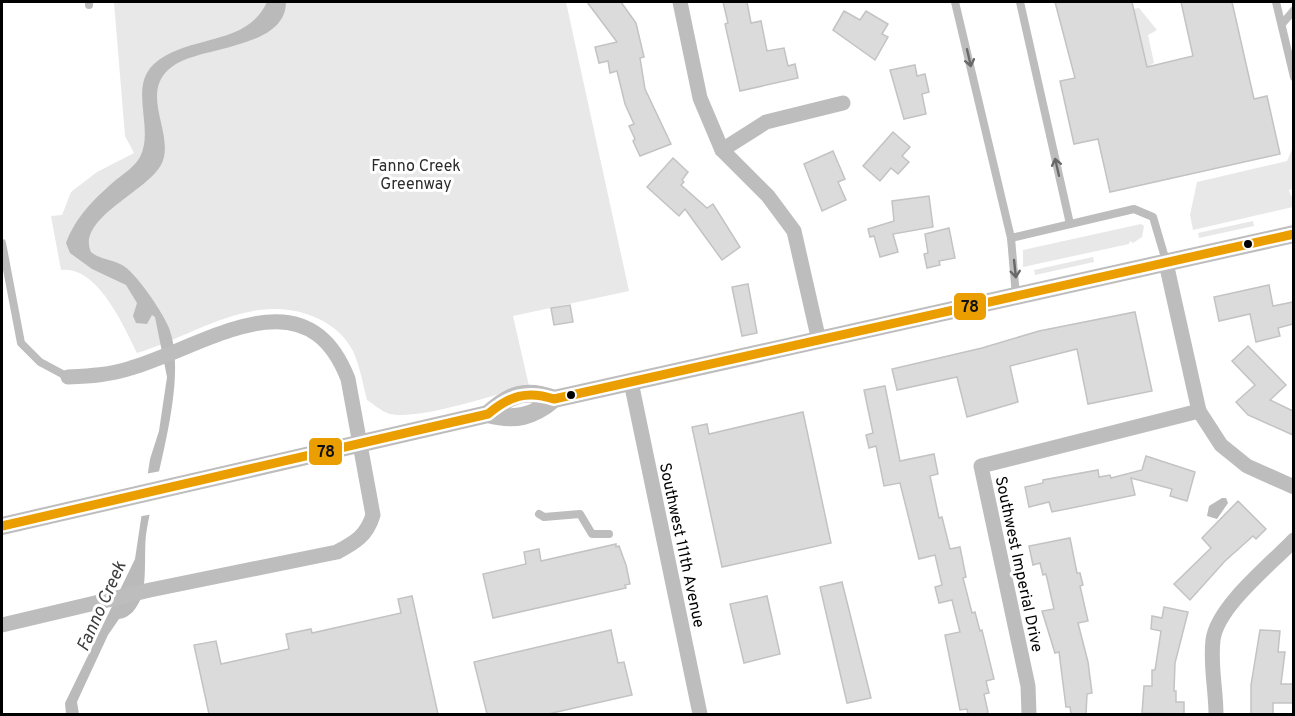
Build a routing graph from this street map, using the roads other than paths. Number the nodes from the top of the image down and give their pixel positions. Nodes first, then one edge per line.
1 (680, 2) edge
2 (955, 2) edge
3 (1020, 2) edge
4 (1276, 2) edge
5 (1293, 10) edge
6 (1282, 24) junction
7 (1293, 77) edge
8 (843, 104) dead end
9 (722, 150) junction
10 (1070, 224) junction
11 (1293, 234) edge
12 (1011, 238) junction
13 (2, 243) edge
14 (1166, 263) junction
15 (1016, 296) junction
16 (819, 341) junction
17 (68, 377) joint
18 (631, 382) junction
19 (1199, 411) junction
20 (360, 443) junction
21 (1293, 487) edge
22 (539, 514) dead end
23 (2, 526) edge
24 (609, 534) dead end
25 (1293, 540) edge
26 (2, 626) edge
27 (700, 714) edge
28 (1029, 714) edge
29 (1216, 714) edge

1 - 9 street
2 -> 12 lane
10 -> 3 lane
4 - 6 lane
5 - 6 lane
6 - 7 lane
8 - 9 street
9 - 16 street
10 - 12 lane
10 - 14 lane
11 - 14 street
12 -> 15 lane
13 - 17 lane
14 - 15 street
14 - 19 street
15 - 16 street
16 - 18 street
17 - 20 street
18 - 20 street
18 - 27 street, Southwest 111th Avenue
19 - 21 street
19 - 28 street, Southwest Imperial Drive
20 - 23 street
20 - 26 street
22 - 24 lane
25 - 29 street

